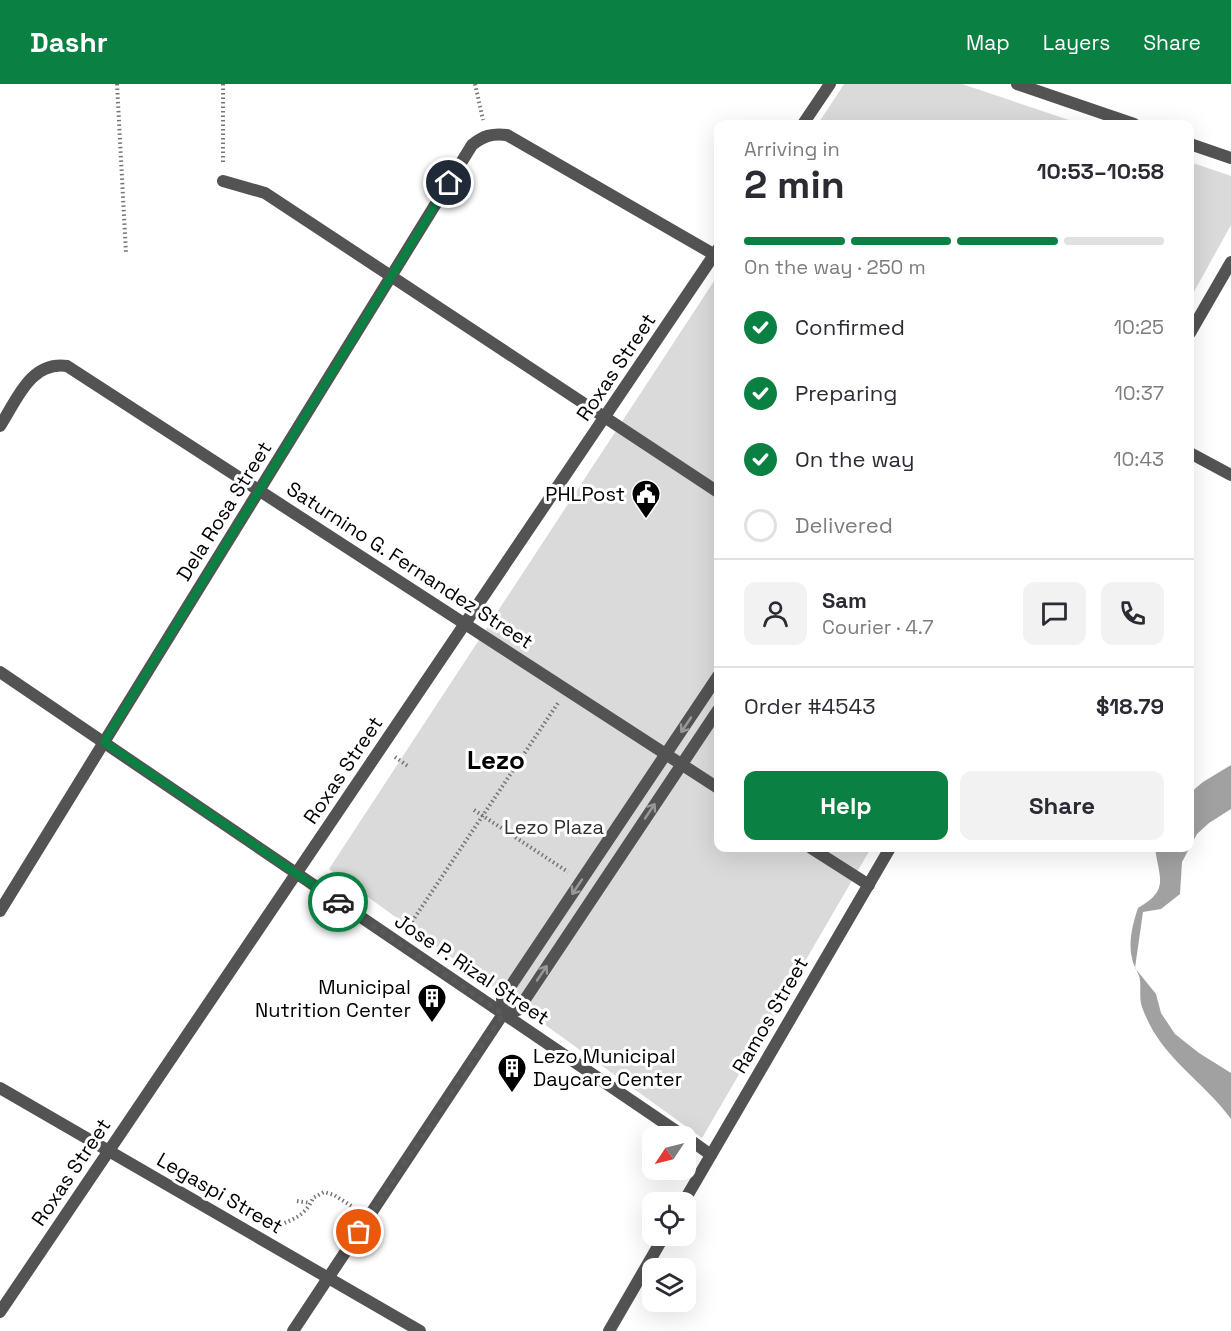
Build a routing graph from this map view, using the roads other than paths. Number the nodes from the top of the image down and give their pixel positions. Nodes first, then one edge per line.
1 (830, 84) edge
2 (1017, 84) edge
3 (806, 120) edge
4 (1122, 120) edge
5 (1194, 145) edge
6 (1231, 158) edge
7 (223, 181) road end
8 (714, 252) edge
9 (714, 258) edge
10 (1231, 262) edge
11 (391, 276) junction
12 (1194, 326) edge
13 (605, 417) junction
14 (0, 426) edge
15 (1194, 455) edge
16 (1231, 476) edge
17 (714, 489) edge
18 (259, 491) junction
19 (465, 624) junction
20 (0, 672) edge
21 (714, 682) edge
22 (714, 716) edge
23 (104, 742) junction
24 (666, 754) junction
25 (682, 764) junction
26 (714, 785) edge
27 (817, 852) edge
28 (888, 852) edge
29 (297, 873) junction
30 (868, 885) junction
31 (0, 911) edge
32 (503, 1014) junction
33 (0, 1088) edge
34 (669, 1126) edge
35 (696, 1145) edge
36 (108, 1151) junction
37 (711, 1155) junction
38 (689, 1192) edge
39 (658, 1246) edge
40 (328, 1278) junction
41 (0, 1311) edge
42 (293, 1331) edge
43 (420, 1331) edge
44 (609, 1331) edge

1 - 3 street
2 - 4 street
5 - 6 street
7 - 11 street
8 - 11 street, Dela Rosa Street
9 - 13 street, Roxas Street
10 - 12 street
11 - 13 street
11 - 18 street, Dela Rosa Street
13 - 17 street
13 - 19 street, Roxas Street
14 - 18 street, Saturnino G. Fernandez Street
15 - 16 street
18 - 19 street, Saturnino G. Fernandez Street
18 - 23 street, Dela Rosa Street
19 - 24 street, Saturnino G. Fernandez Street
19 - 29 street, Roxas Street
20 - 23 street, Jose P. Rizal Street
21 -> 24 street
22 - 25 street
23 - 29 street, Jose P. Rizal Street
23 - 31 street, Dela Rosa Street
24 - 25 street, Saturnino G. Fernandez Street
24 -> 32 street
25 - 26 street, Saturnino G. Fernandez Street
32 -> 25 street
27 - 30 street
28 - 30 street, Ramos Street
29 - 32 street, Jose P. Rizal Street
29 - 36 street, Roxas Street
30 - 37 street, Ramos Street
32 - 34 street, Jose P. Rizal Street
32 - 40 street
33 - 36 street, Legaspi Street
35 - 37 street, Jose P. Rizal Street
36 - 40 street, Legaspi Street
36 - 41 street, Roxas Street
37 - 38 street, Ramos Street
39 - 44 street
40 - 42 street
40 - 43 street, Legaspi Street

